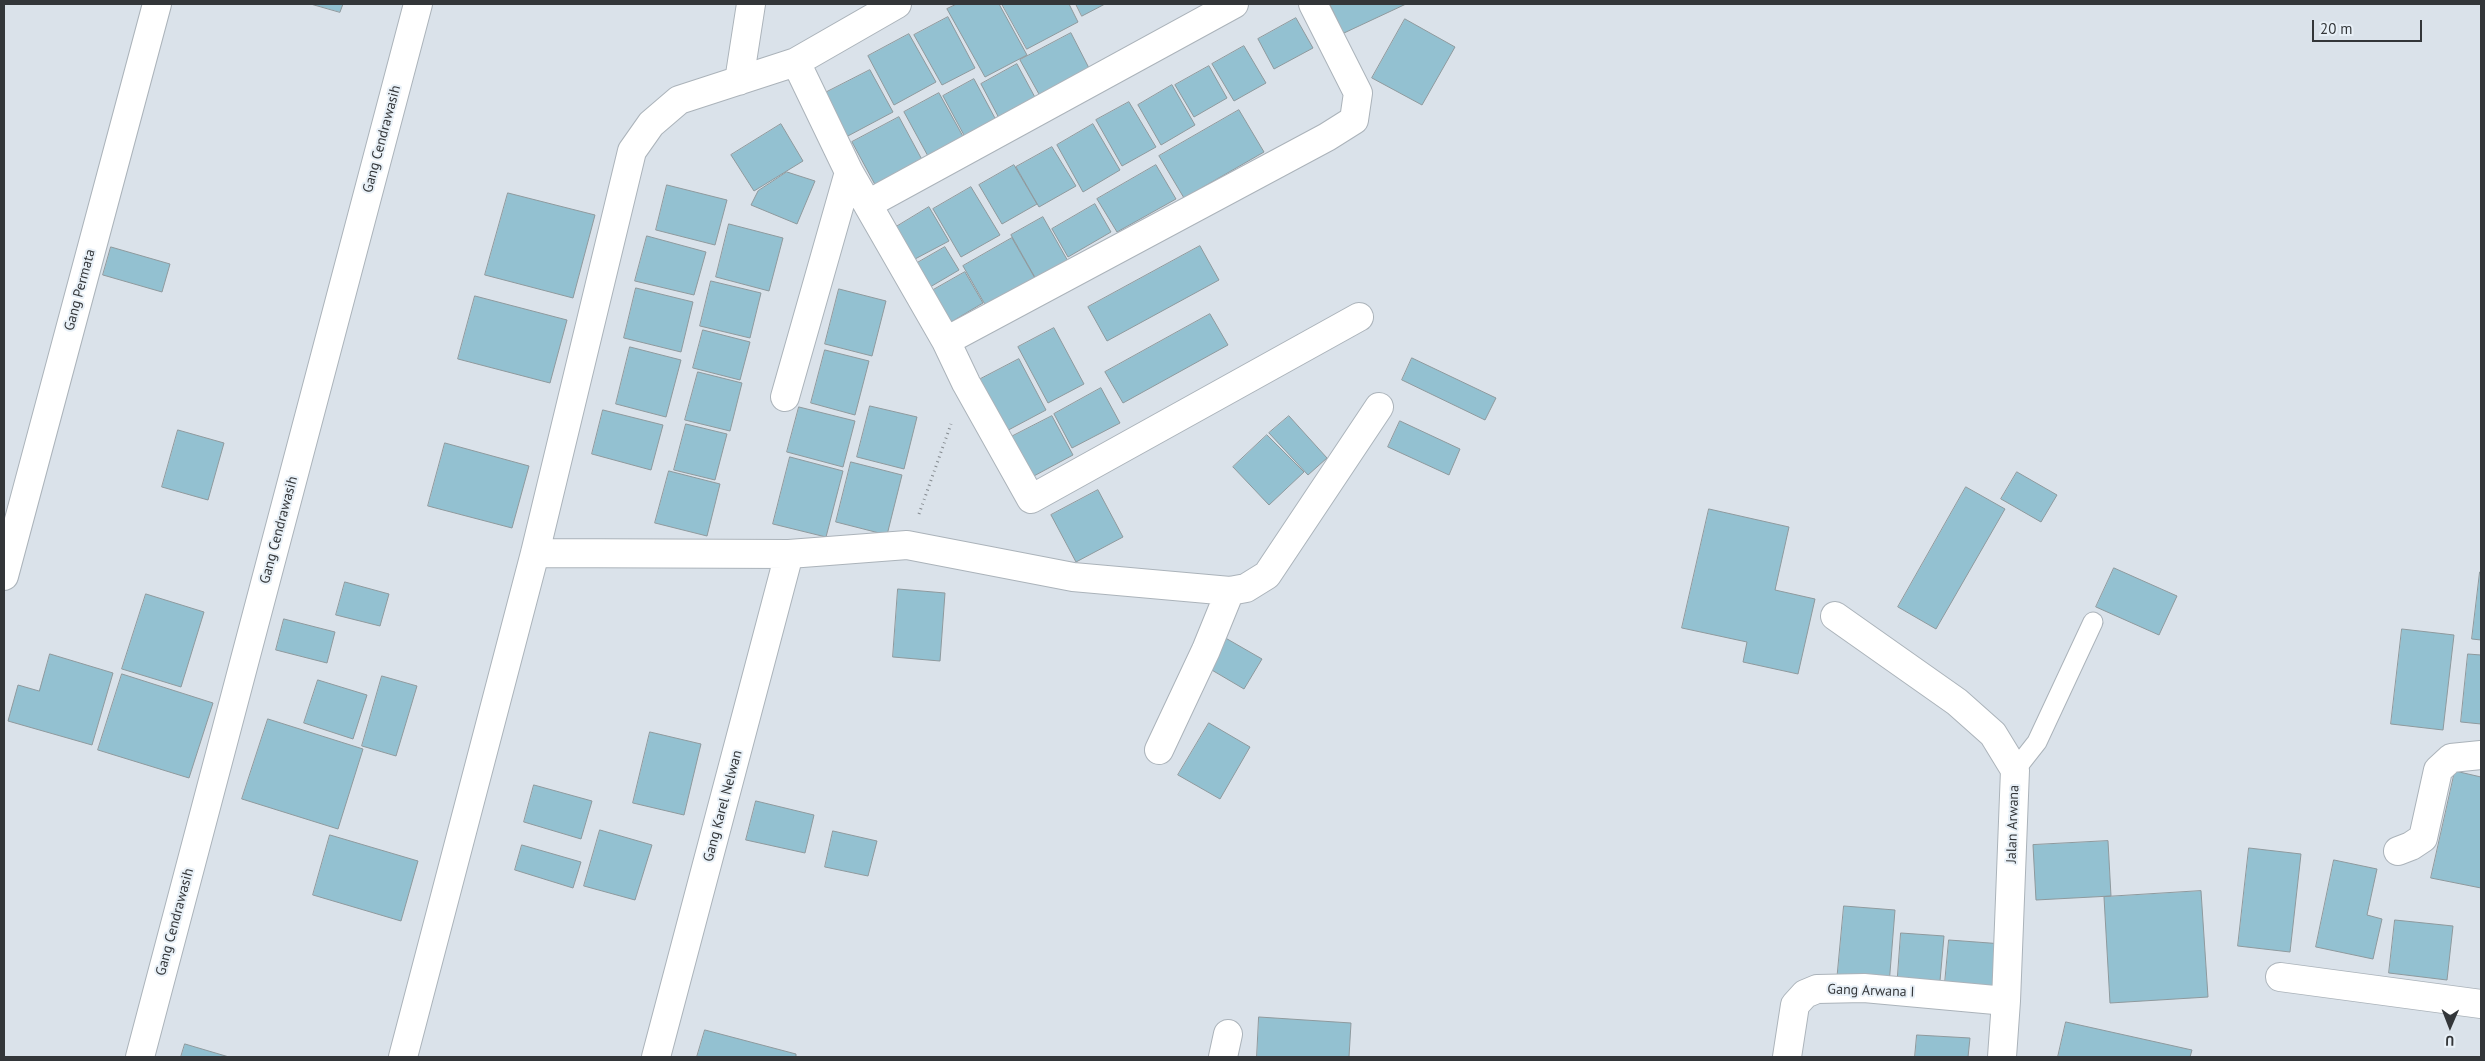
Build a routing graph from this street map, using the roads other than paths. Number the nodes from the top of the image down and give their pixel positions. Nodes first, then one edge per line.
1 (157, 4) edge
2 (418, 4) edge
3 (751, 4) edge
4 (897, 4) edge
5 (1313, 4) edge
6 (1218, 7) edge
7 (796, 62) junction
8 (739, 81) junction
9 (849, 172) junction
10 (868, 204) junction
11 (1359, 317) dead end
12 (946, 341) junction
13 (785, 397) dead end
14 (1379, 407) dead end
15 (535, 554) junction
16 (789, 554) junction
17 (4, 576) edge
18 (1230, 591) junction
19 (1835, 616) dead end
20 (2093, 622) dead end
21 (1159, 750) dead end
22 (2481, 755) edge
23 (2015, 770) junction
24 (2398, 851) dead end
25 (2280, 977) dead end
26 (2006, 1001) junction
27 (2481, 1004) edge
28 (140, 1057) edge
29 (403, 1057) edge
30 (656, 1057) edge
31 (1787, 1057) edge
32 (2002, 1057) edge

1 - 17 street, Gang Permata
2 - 28 street, Gang Cendrawasih
3 - 8 street
4 - 7 street
5 - 12 street
6 - 10 street
7 - 8 street
7 - 9 street
8 - 15 street
9 - 10 street
9 - 13 street
10 - 12 street
11 - 12 street
14 - 18 street
15 - 16 street
15 - 29 street
16 - 18 street
16 - 30 street, Gang Karel Nelwan
18 - 21 street
19 - 23 street, Jalan Arwana
20 - 23 lane
22 - 24 street
23 - 26 street, Jalan Arwana
25 - 27 street
26 - 31 street, Gang Arwana I
26 - 32 street, Jalan Arwana

